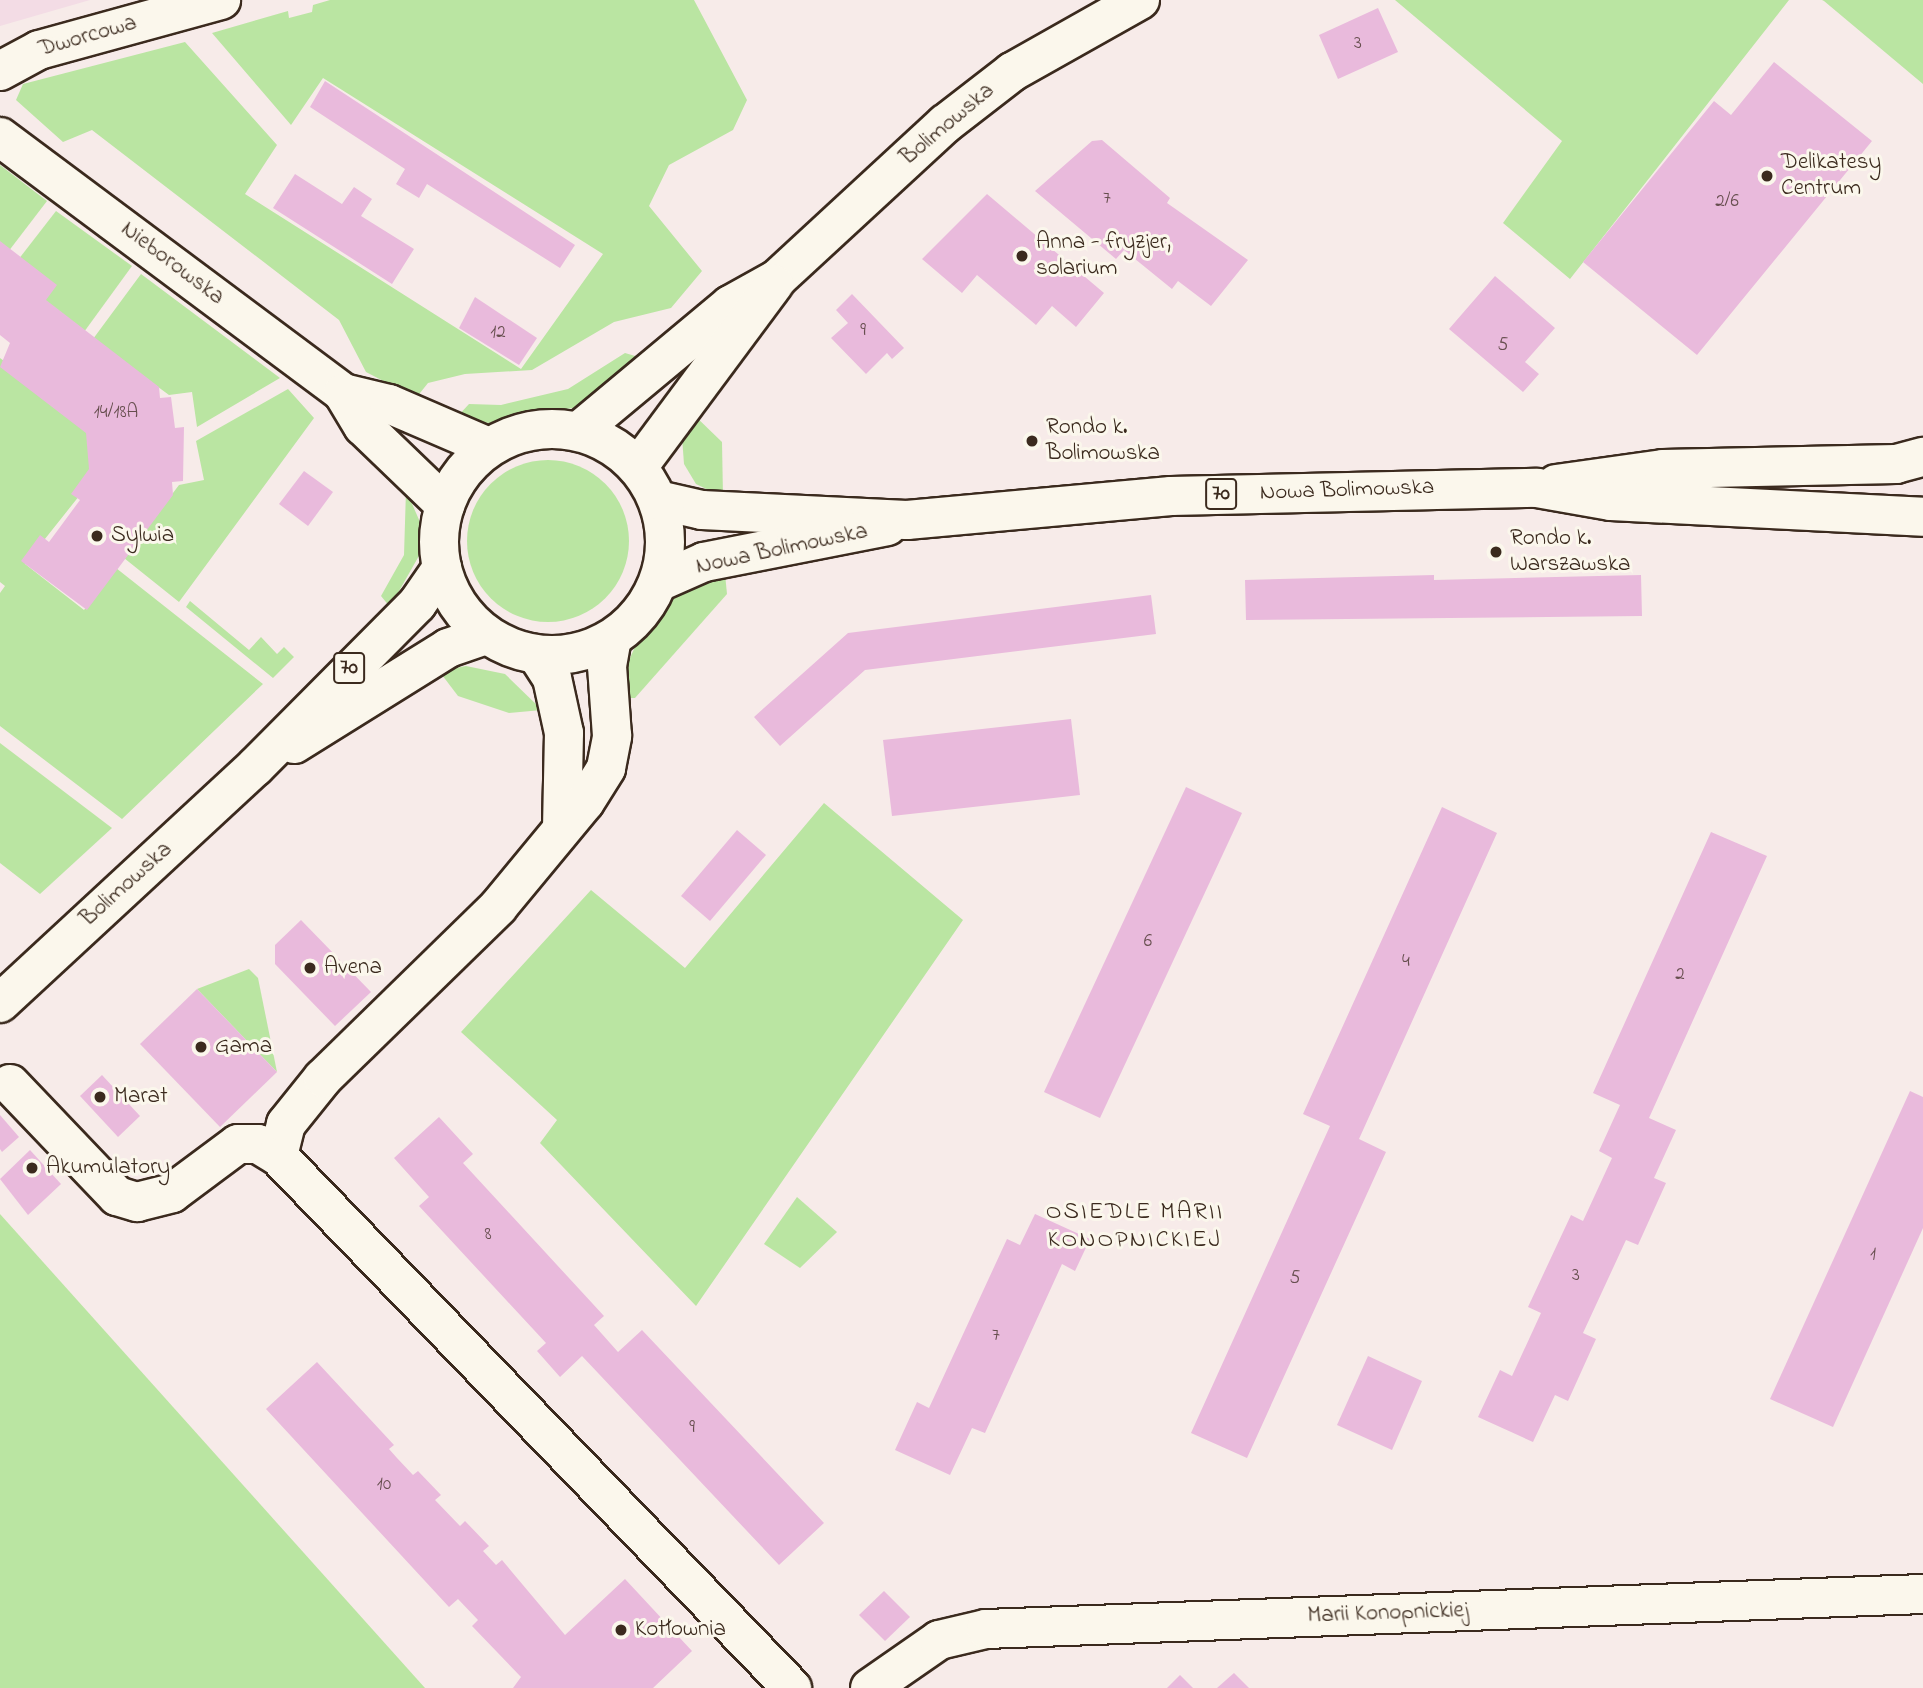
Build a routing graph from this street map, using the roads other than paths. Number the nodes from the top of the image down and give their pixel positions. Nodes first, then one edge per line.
1 (221, 0) edge
2 (1140, 0) edge
3 (0, 71) edge
4 (0, 137) edge
5 (777, 279) junction
6 (343, 393) junction
7 (579, 431) junction
8 (489, 447) junction
9 (1923, 457) edge
10 (638, 467) junction
11 (1537, 488) junction
12 (658, 500) junction
13 (445, 505) junction
14 (1923, 517) edge
15 (906, 520) junction
16 (442, 568) junction
17 (659, 582) junction
18 (486, 635) junction
19 (612, 639) junction
20 (537, 654) junction
21 (255, 767) junction
22 (562, 825) junction
23 (0, 1003) edge
24 (10, 1084) dead end
25 (278, 1156) junction
26 (1923, 1594) edge
27 (792, 1688) edge
28 (870, 1688) edge

1 - 3 street, Dworcowa
2 - 5 street, Bolimowska
4 - 6 street, Nieborowska
5 - 7 street, Bolimowska
5 - 10 street, Bolimowska
6 - 8 street, Nieborowska
6 - 13 street, Nieborowska
7 - 8 street
7 - 10 street
8 - 13 street
9 - 11 street, Nowa Bolimowska / 70
10 - 12 street
11 - 14 street, Nowa Bolimowska / 70
11 - 15 street, Nowa Bolimowska / 70
12 - 15 street, Nowa Bolimowska / 70
12 - 17 street
13 - 16 street
15 - 17 street, Nowa Bolimowska / 70
16 - 18 street
16 - 21 street, Bolimowska / 70
17 - 19 street
18 - 20 street
18 - 21 street, Bolimowska / 70
19 - 20 street
19 - 22 street
20 - 22 street
21 - 23 street, Bolimowska / 70
22 - 25 street
24 - 25 street
25 - 27 street
26 - 28 street, Marii Konopnickiej

